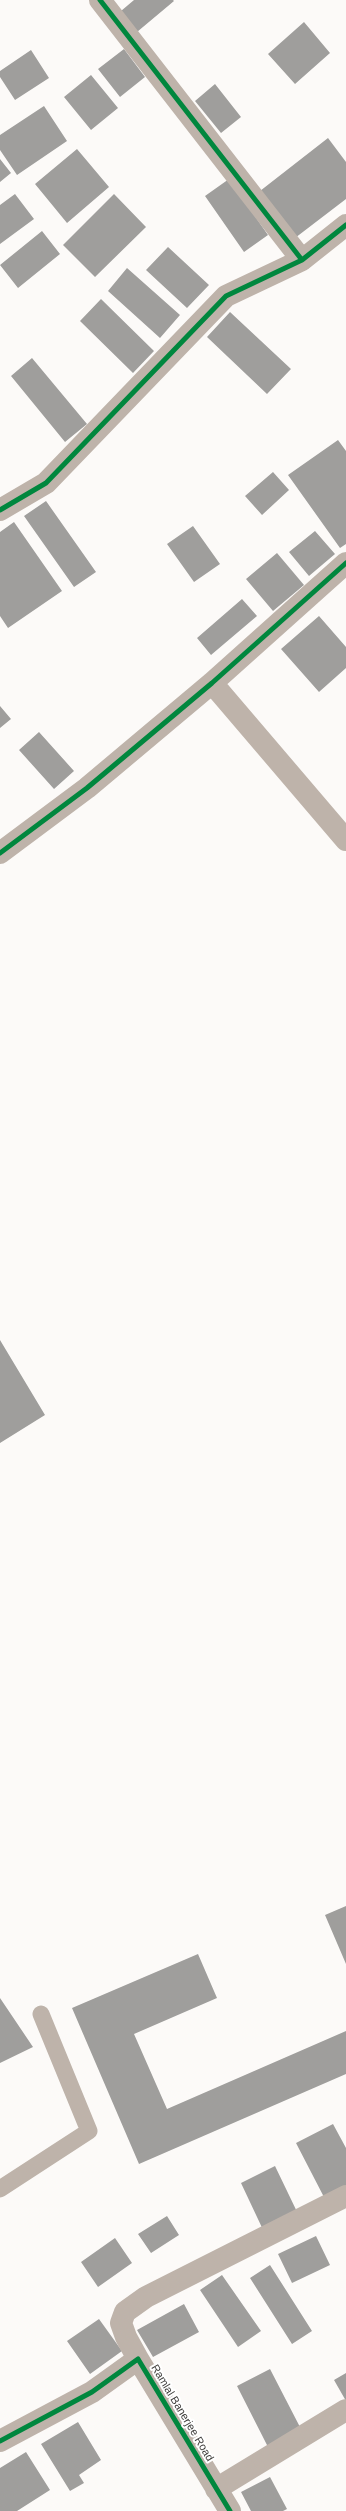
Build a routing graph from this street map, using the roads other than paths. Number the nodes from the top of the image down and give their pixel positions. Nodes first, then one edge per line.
1 (100, 0) edge
2 (346, 225) edge
3 (302, 260) junction
4 (0, 510) edge
5 (346, 563) edge
6 (212, 683) junction
7 (346, 840) edge
8 (0, 853) edge
9 (41, 2014) dead end
10 (0, 2189) edge
11 (346, 2196) edge
12 (138, 2360) junction
13 (346, 2410) edge
14 (0, 2441) edge
15 (216, 2489) junction
16 (230, 2511) edge

1 - 3 street
2 - 3 street
3 - 4 street
5 - 6 street
6 - 7 street
6 - 8 street
9 - 10 lane
11 - 12 street
12 - 14 street, Ramlal Banerjee Road
12 - 15 street, Ramlal Banerjee Road
13 - 15 street
15 - 16 street, Ramlal Banerjee Road

